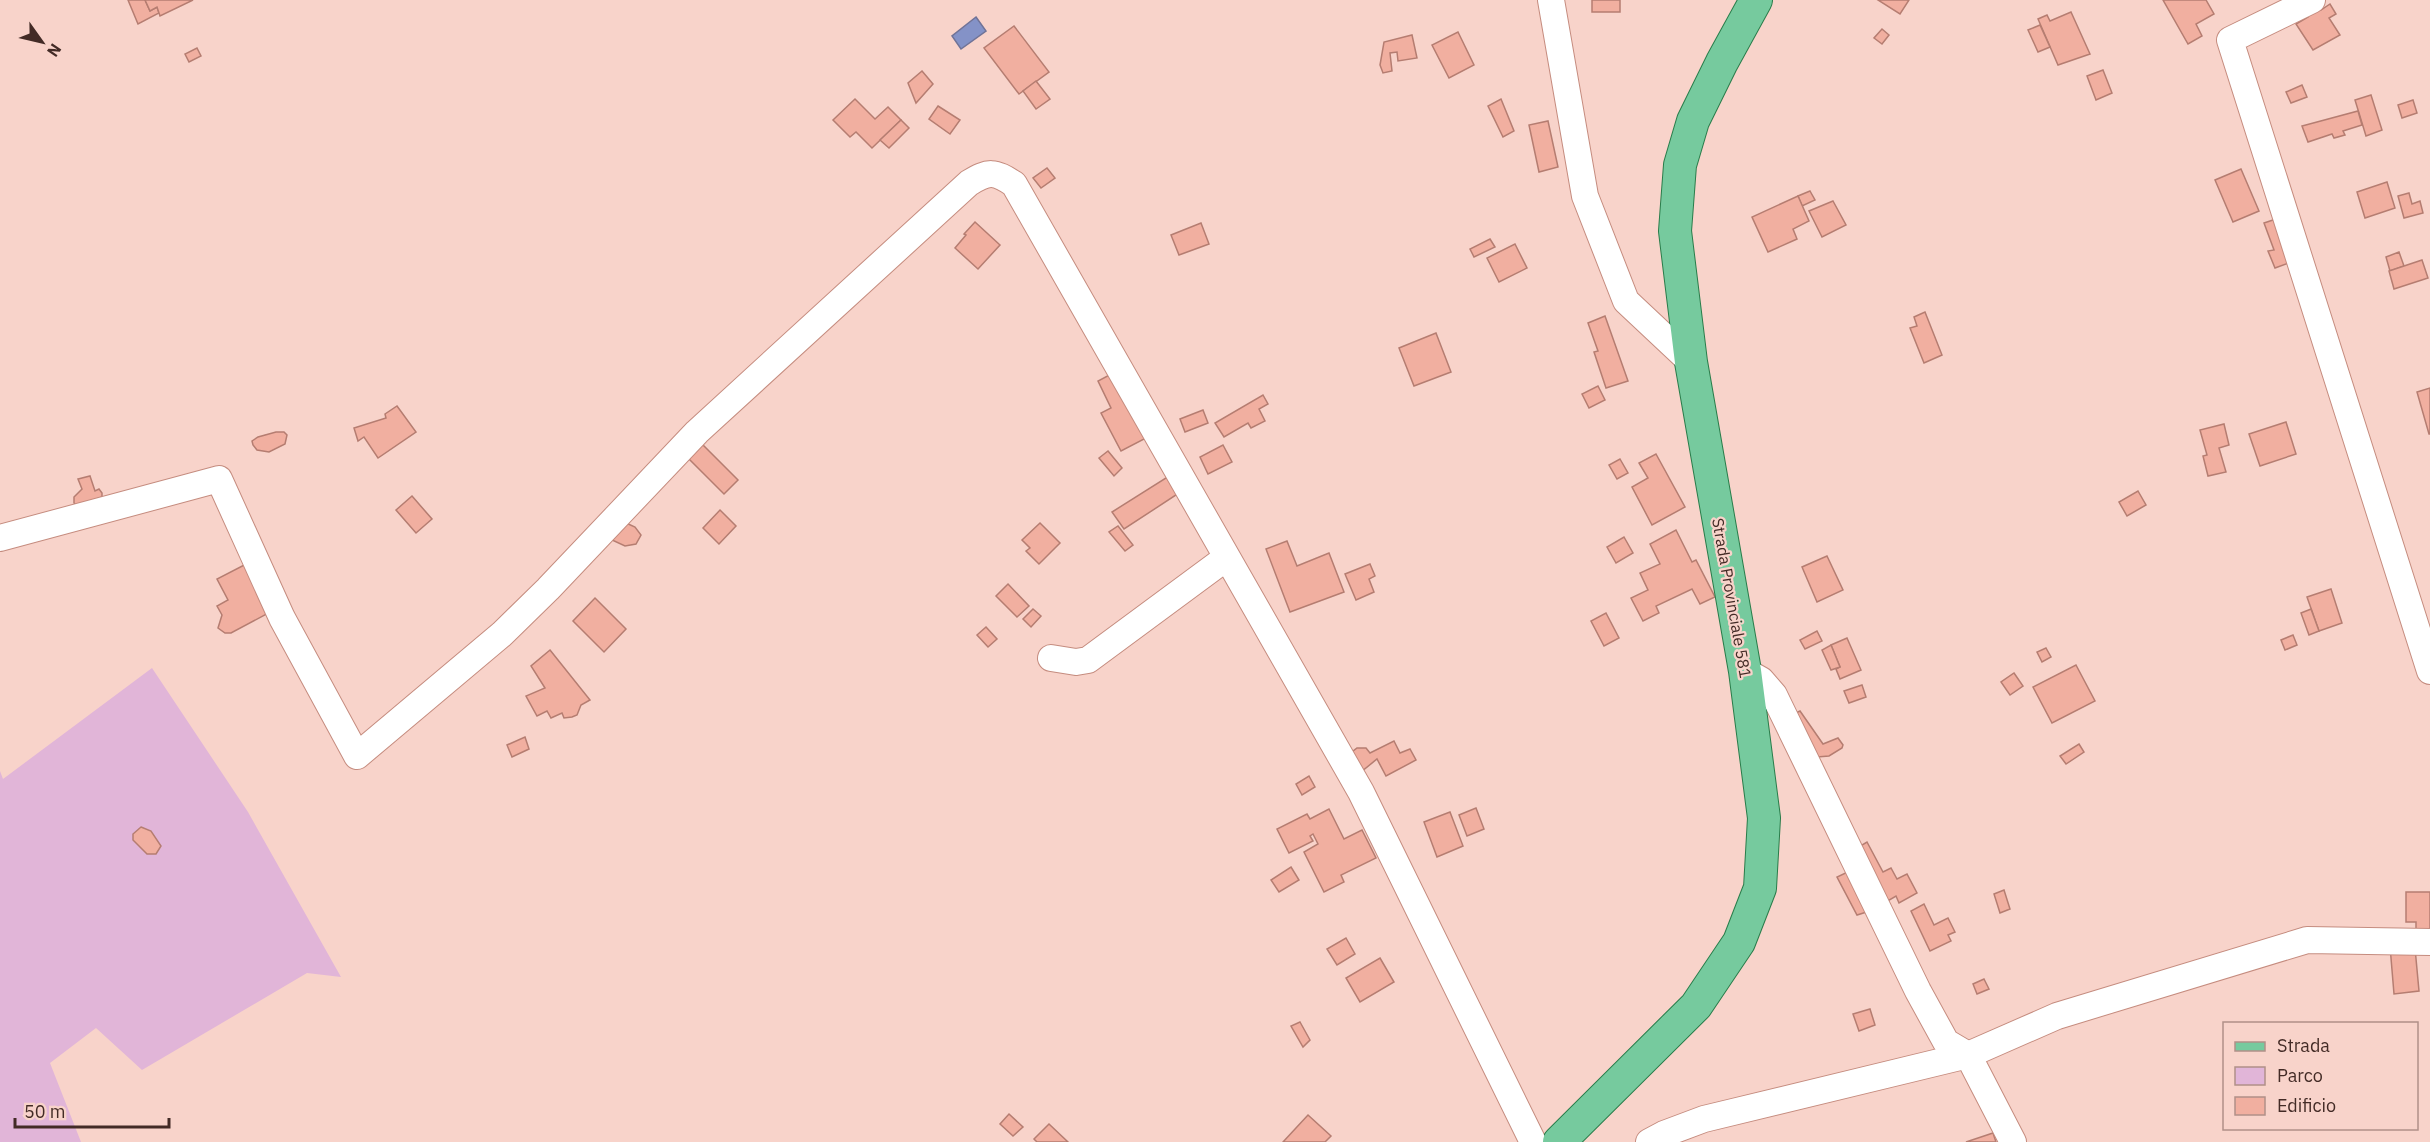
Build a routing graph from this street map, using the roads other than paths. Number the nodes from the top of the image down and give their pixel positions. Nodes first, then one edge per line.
1 (1551, 0) edge
2 (1756, 0) edge
3 (2312, 0) edge
4 (1691, 362) junction
5 (0, 538) edge
6 (1226, 558) junction
7 (1051, 658) dead end
8 (1745, 671) junction
9 (2430, 671) edge
10 (2430, 942) edge
11 (1968, 1055) junction
12 (1533, 1142) edge
13 (1559, 1142) edge
14 (1649, 1142) edge
15 (2013, 1142) edge

1 - 4 street
2 - 4 main road, Strada Provinciale 581
3 - 9 street
4 - 8 main road, Strada Provinciale 581
5 - 6 street
6 - 7 street
6 - 12 street
8 - 11 street
8 - 13 main road, Strada Provinciale 581
10 - 11 street
11 - 14 street
11 - 15 street

